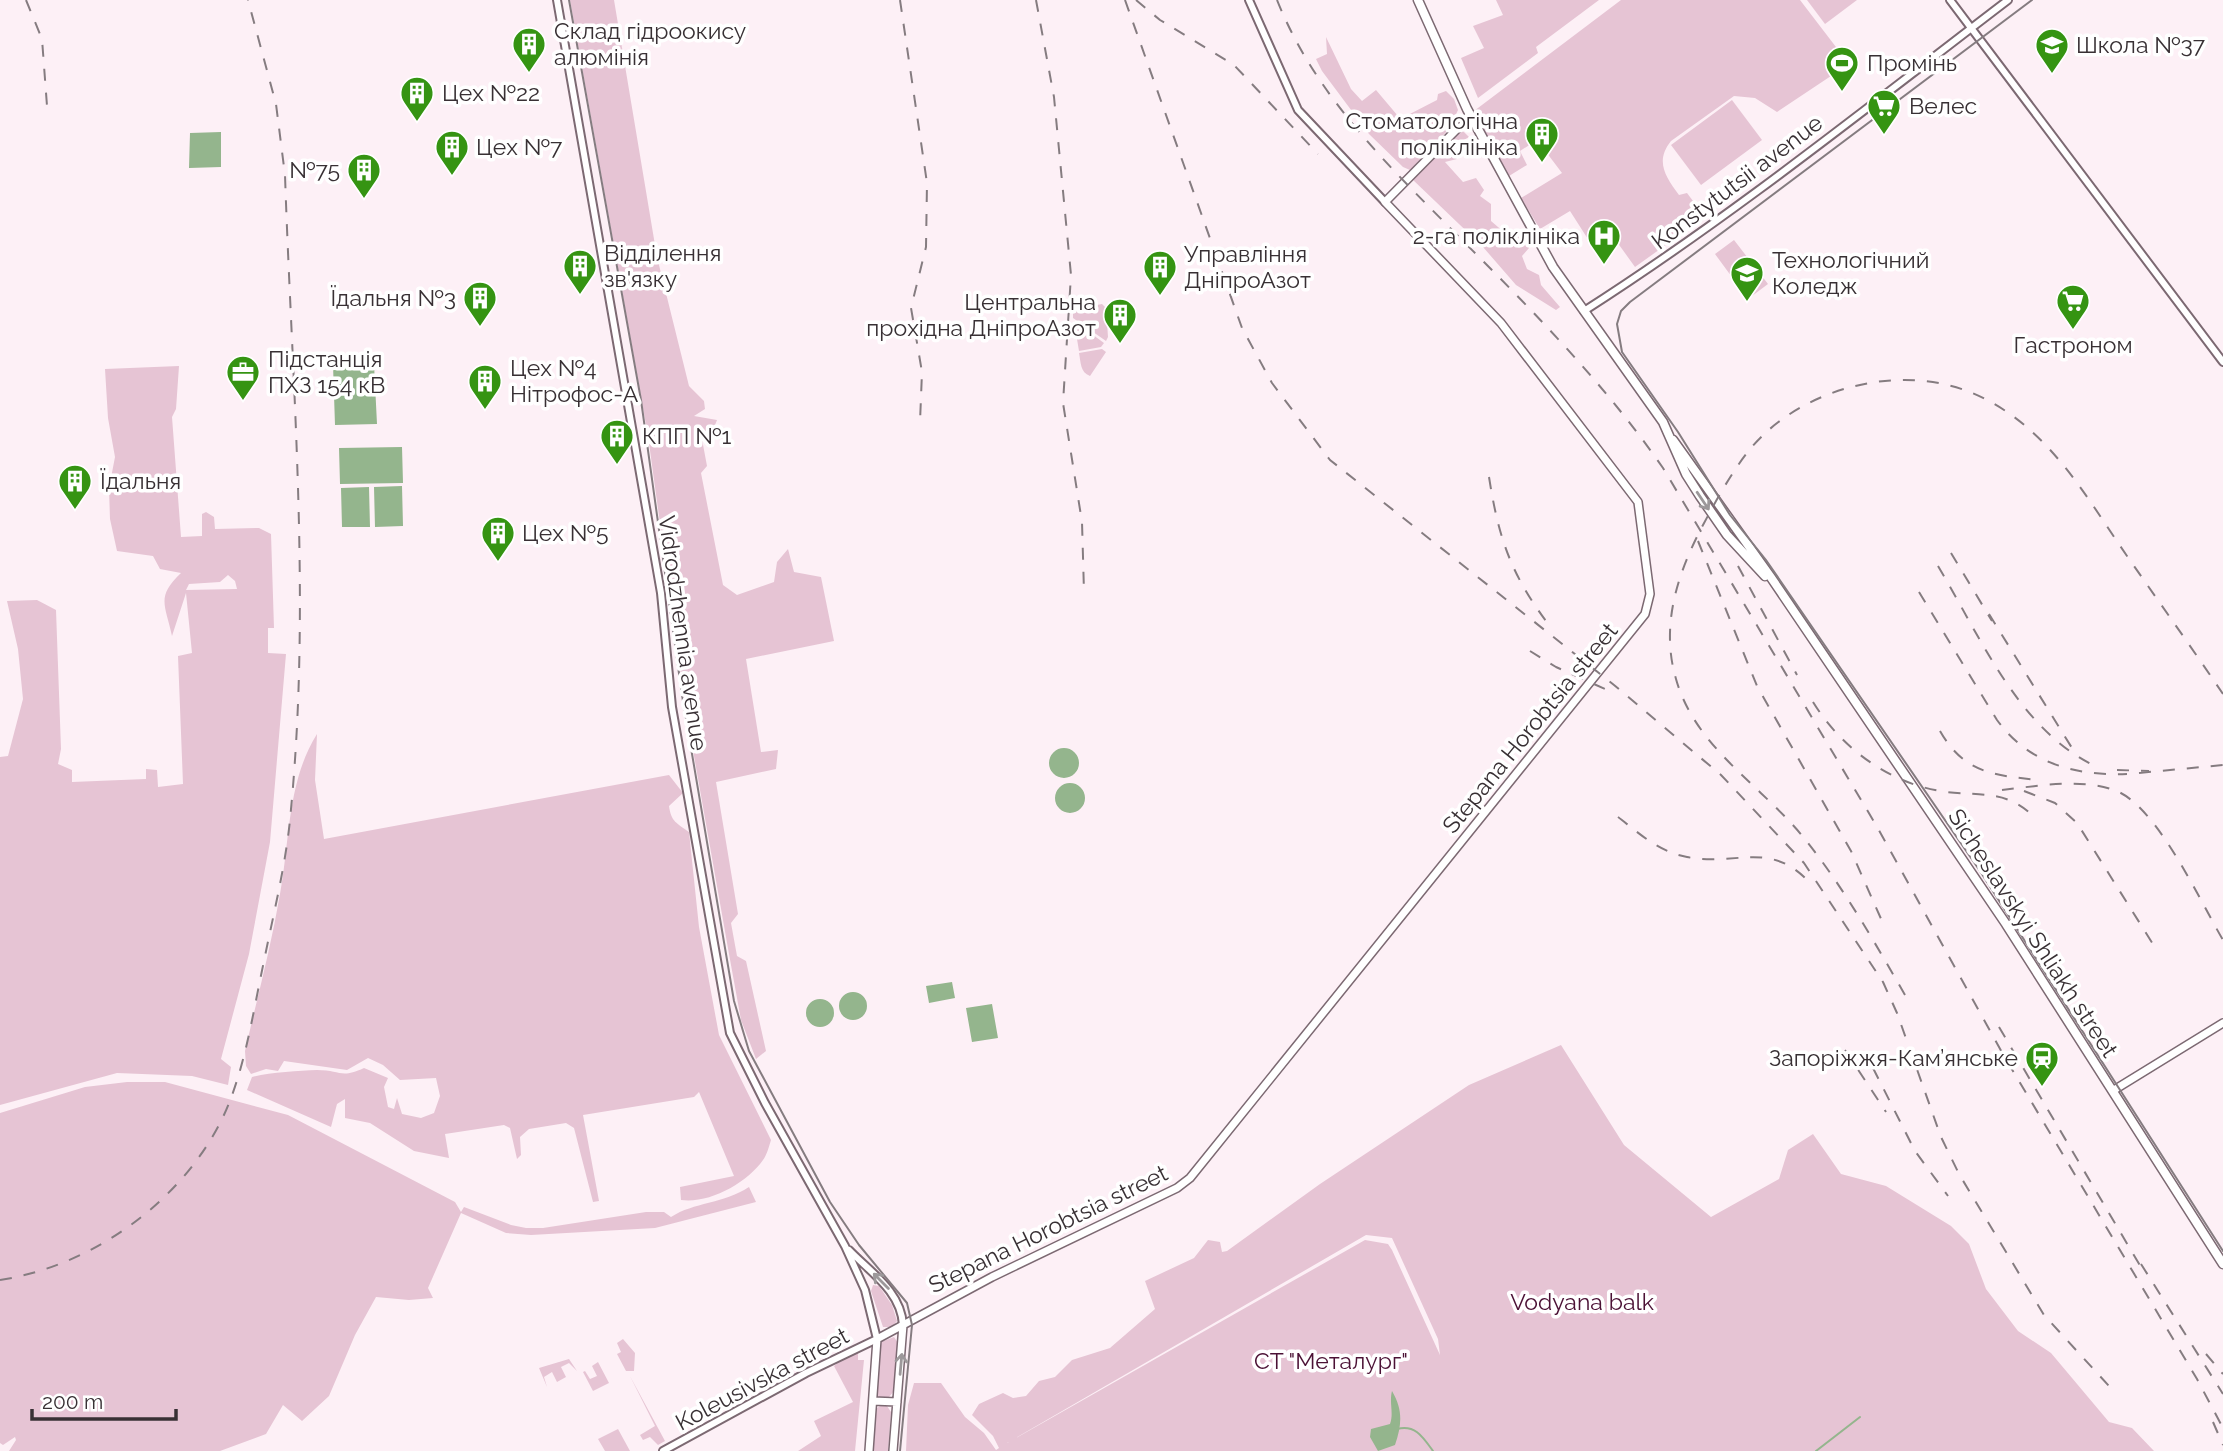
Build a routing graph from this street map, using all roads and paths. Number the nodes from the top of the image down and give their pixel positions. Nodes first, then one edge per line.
1 (557, 0) edge
2 (1249, 0) edge
3 (1418, 0) edge
4 (1950, 0) edge
5 (2008, 0) edge
6 (1971, 29) junction
7 (1473, 120) junction
8 (1385, 202) junction
9 (1584, 311) junction
10 (2223, 362) edge
11 (2223, 1023) edge
12 (2114, 1090) junction
13 (845, 1246) junction
14 (2223, 1264) edge
15 (903, 1325) junction
16 (877, 1339) junction
17 (873, 1401) junction
18 (897, 1402) junction
19 (663, 1451) edge
20 (869, 1451) edge
21 (893, 1451) edge

1 - 13 street, Vidrodzhennia avenue
2 - 8 street, Stepana Horobtsia street
3 - 7 main road, Sicheslavskyi Shliakh street
4 - 6 street
5 - 6 street, Konstytutsii avenue
6 - 9 street, Konstytutsii avenue
6 - 10 street
7 - 8 main road
7 - 9 main road, Sicheslavskyi Shliakh street
8 - 15 main road, Stepana Horobtsia street
9 - 12 main road, Sicheslavskyi Shliakh street
11 - 12 main road
12 - 14 main road, Sicheslavskyi Shliakh street
15 -> 13 street, Vidrodzhennia avenue
13 - 16 street, Vidrodzhennia avenue
15 - 16 main road, Stepana Horobtsia street
18 -> 15 main road, Vidrodzhennia avenue
16 - 17 main road, Vidrodzhennia avenue
16 - 19 street, Koleusivska street
17 - 18 main road
17 - 20 main road, Vidrodzhennia avenue
18 - 21 main road, Vidrodzhennia avenue

